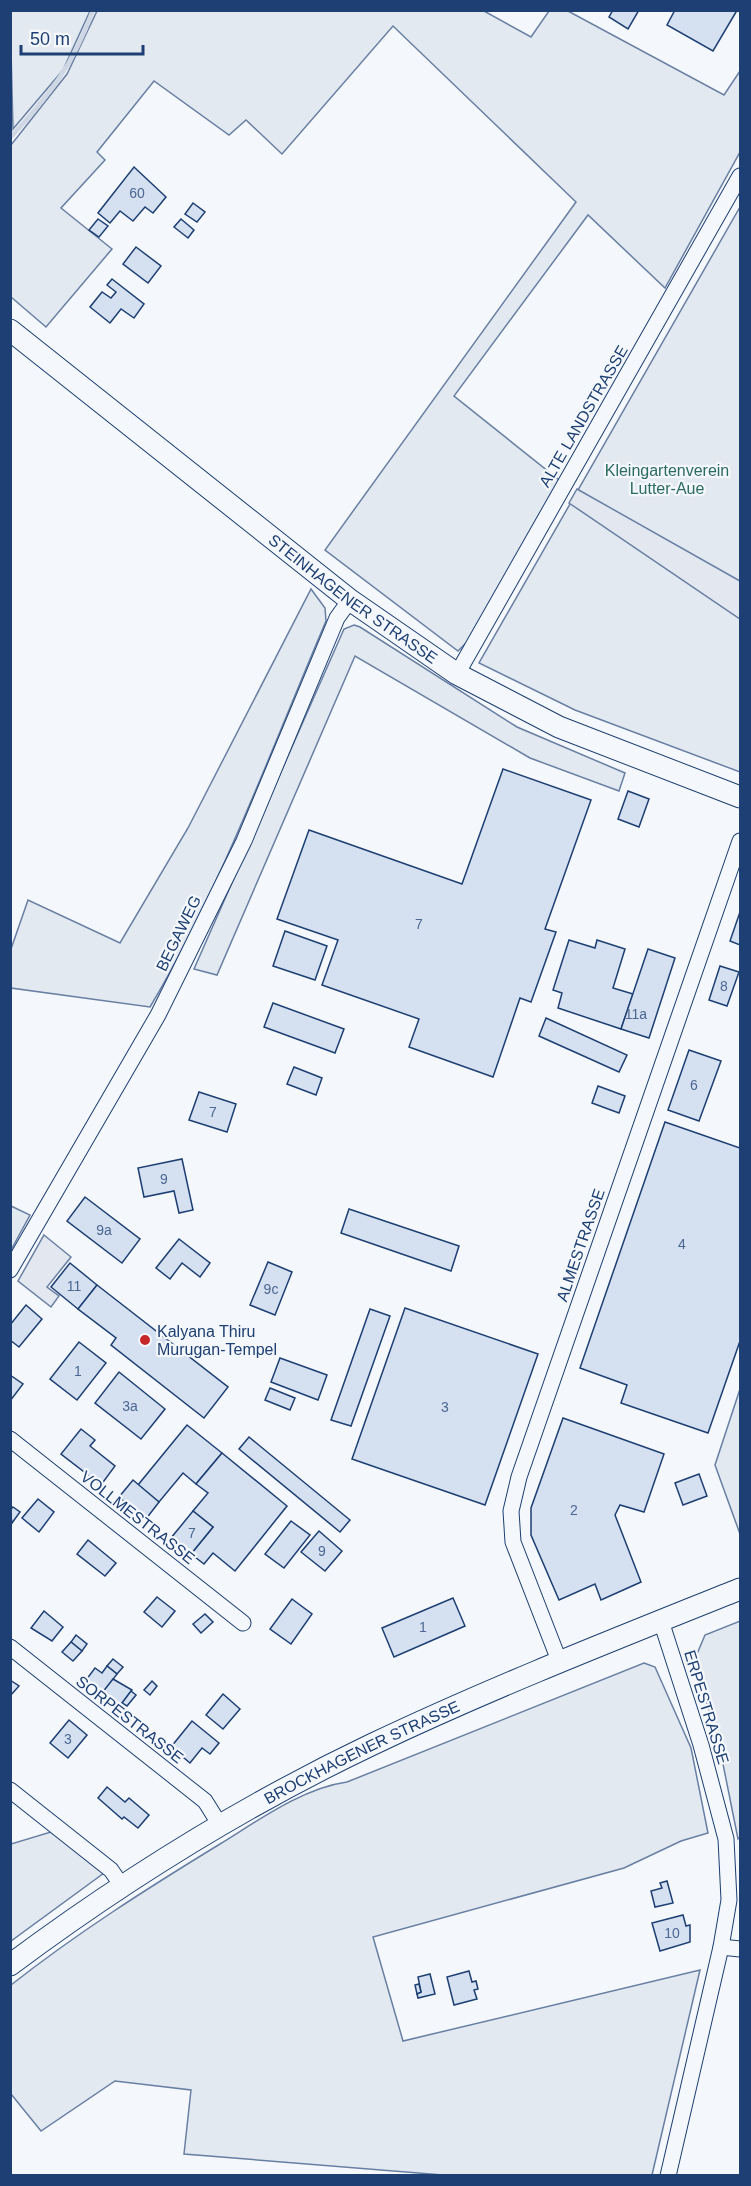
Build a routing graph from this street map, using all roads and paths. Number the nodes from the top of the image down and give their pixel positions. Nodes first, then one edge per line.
1 (741, 176) edge
2 (10, 330) edge
3 (350, 600) junction
4 (457, 674) junction
5 (741, 797) edge
6 (741, 841) edge
7 (10, 1270) edge
8 (10, 1439) edge
9 (741, 1589) edge
10 (661, 1620) junction
11 (243, 1623) dead end
12 (10, 1647) edge
13 (560, 1663) junction
14 (10, 1790) edge
15 (220, 1825) junction
16 (122, 1886) junction
17 (721, 1947) junction
18 (741, 1949) edge
19 (10, 1965) edge
20 (668, 2175) edge

1 - 4 street, ALTE LANDSTRASSE
2 - 3 main road, STEINHAGENER STRASSE
3 - 4 main road, STEINHAGENER STRASSE
3 - 7 street, BEGAWEG
4 - 5 main road, STEINHAGENER STRASSE
6 - 13 street, ALMESTRASSE
8 - 11 street, VOLLMESTRASSE
9 - 10 main road, BROCKHAGENER STRASSE
10 - 13 main road, BROCKHAGENER STRASSE
10 - 17 street, ERPESTRASSE
12 - 15 street, SORPESTRASSE
13 - 15 main road, BROCKHAGENER STRASSE
14 - 16 street
15 - 16 main road, BROCKHAGENER STRASSE
16 - 19 main road, BROCKHAGENER STRASSE
17 - 18 street
17 - 20 street, ERPESTRASSE

